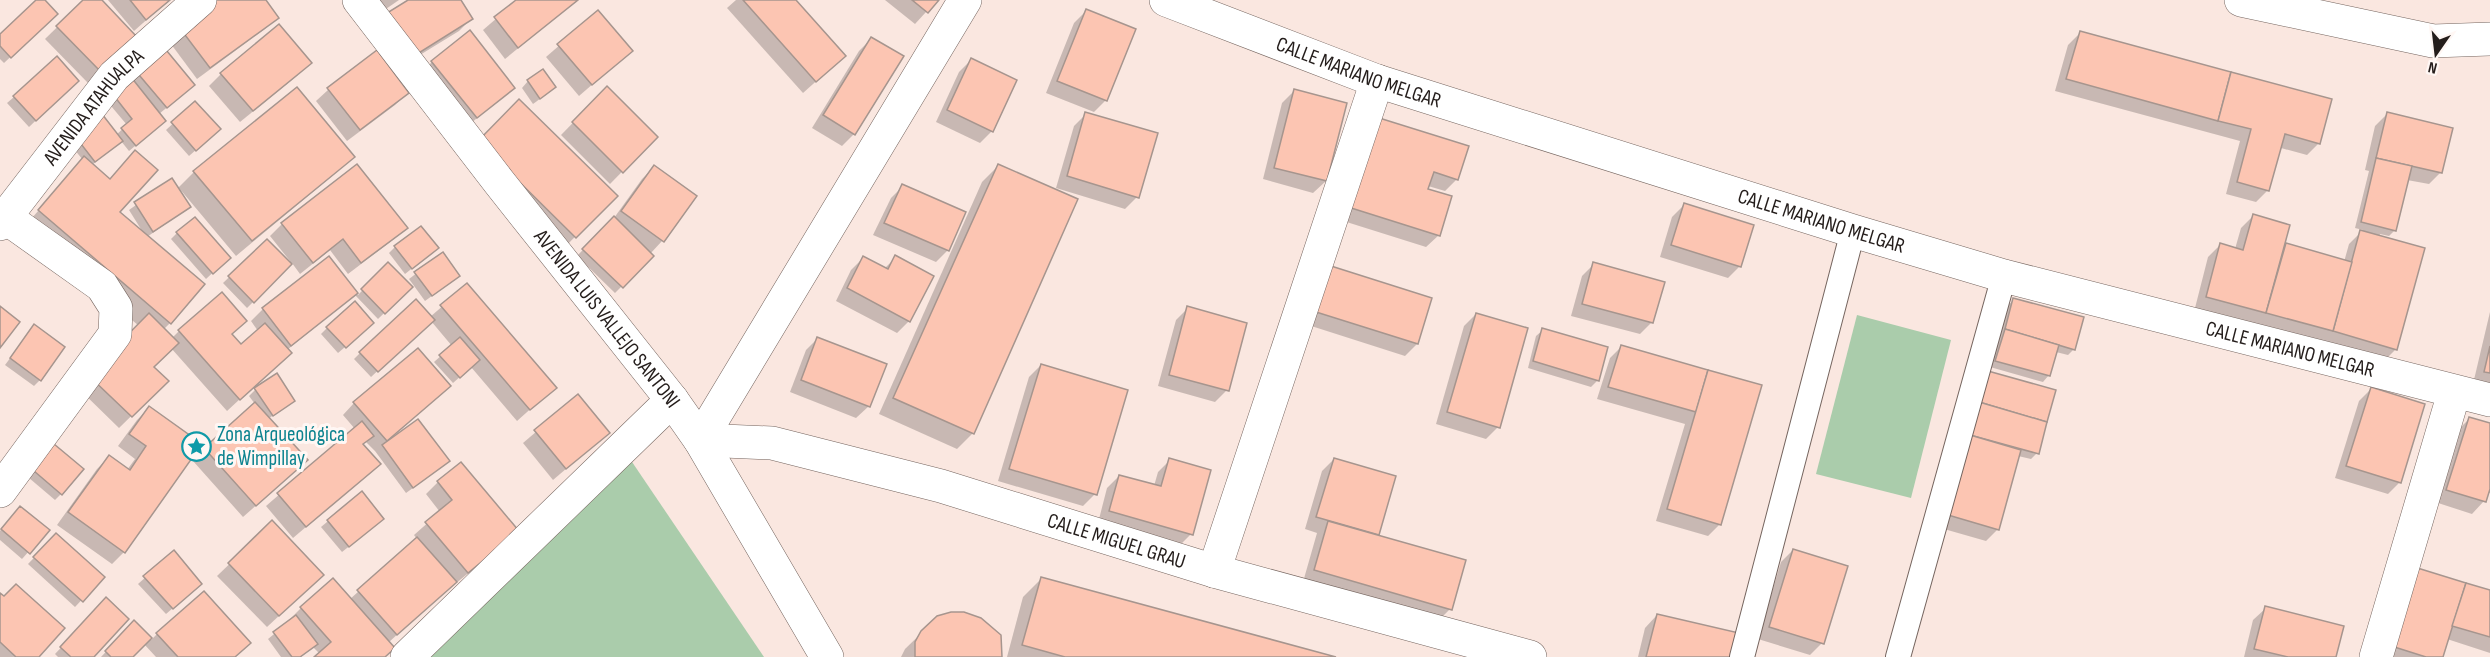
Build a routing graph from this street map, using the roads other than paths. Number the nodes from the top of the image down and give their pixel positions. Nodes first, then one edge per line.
1 (200, 0) edge
2 (359, 0) edge
3 (965, 0) edge
4 (1166, 0) edge
5 (2241, 0) edge
6 (2490, 39) edge
7 (1377, 81) junction
8 (3, 221) edge
9 (1852, 231) junction
10 (2004, 276) junction
11 (2454, 393) junction
12 (672, 400) junction
13 (2490, 400) edge
14 (700, 440) junction
15 (0, 491) edge
16 (1214, 571) junction
17 (407, 657) edge
18 (827, 657) edge
19 (1530, 657) edge
20 (1742, 657) edge
21 (1898, 657) edge
22 (2376, 657) edge

1 - 8 street, AVENIDA ATAHUALPA
2 - 12 street, AVENIDA LUIS VALLEJO SANTONI
3 - 14 street
4 - 7 street, CALLE MARIANO MELGAR
5 - 6 street
7 - 9 street, CALLE MARIANO MELGAR
7 - 16 street
8 - 15 street
9 - 10 street, CALLE MARIANO MELGAR
9 - 20 lane
10 - 11 street, CALLE MARIANO MELGAR
10 - 21 lane
11 - 13 street, CALLE MARIANO MELGAR
11 - 22 street
12 - 14 street, AVENIDA LUIS VALLEJO SANTONI
12 - 17 street
14 - 16 street, CALLE MIGUEL GRAU
14 - 18 street, AVENIDA LUIS VALLEJO SANTONI
16 - 19 street, CALLE MIGUEL GRAU

